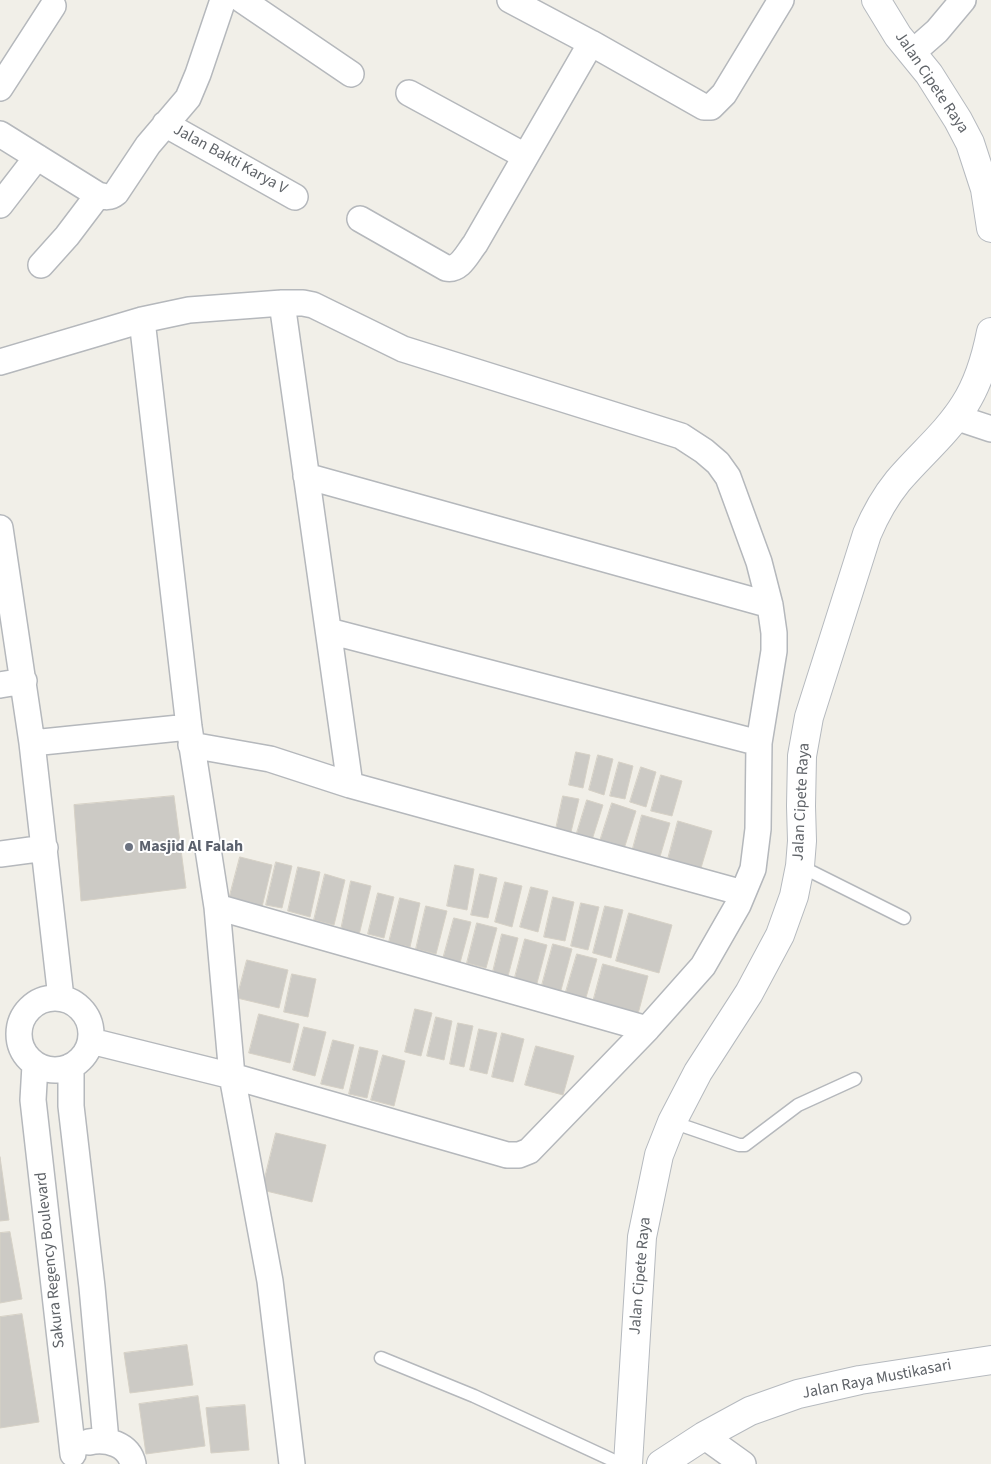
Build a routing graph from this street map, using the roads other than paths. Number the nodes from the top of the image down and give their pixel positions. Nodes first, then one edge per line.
1 (223, 0) edge
2 (242, 0) edge
3 (510, 0) edge
4 (781, 0) edge
5 (876, 0) edge
6 (963, 0) edge
7 (53, 6) dead end
8 (591, 43) junction
9 (912, 53) junction
10 (351, 74) dead end
11 (0, 88) edge
12 (410, 93) dead end
13 (165, 124) junction
14 (0, 134) edge
15 (525, 156) junction
16 (37, 157) junction
17 (98, 195) junction
18 (295, 197) dead end
19 (0, 205) edge
20 (360, 219) dead end
21 (991, 228) edge
22 (41, 266) dead end
23 (282, 303) junction
24 (142, 320) junction
25 (991, 332) edge
26 (0, 362) edge
27 (955, 417) junction
28 (991, 430) edge
29 (306, 476) junction
30 (0, 529) edge
31 (770, 605) junction
32 (329, 631) junction
33 (12, 683) edge
34 (190, 736) junction
35 (32, 743) junction
36 (759, 743) junction
37 (350, 785) junction
38 (44, 848) junction
39 (0, 854) edge
40 (800, 866) junction
41 (743, 894) junction
42 (217, 907) junction
43 (904, 918) dead end
44 (61, 998) junction
45 (11, 1021) edge
46 (647, 1029) junction
47 (91, 1041) junction
48 (35, 1065) junction
49 (71, 1066) junction
50 (232, 1076) junction
51 (855, 1079) dead end
52 (672, 1122) junction
53 (381, 1358) dead end
54 (991, 1360) edge
55 (704, 1436) junction
56 (106, 1441) junction
57 (70, 1459) edge
58 (133, 1464) edge
59 (292, 1464) edge
60 (621, 1464) edge
61 (628, 1464) edge
62 (661, 1464) edge
63 (743, 1464) edge

1 - 13 street
2 - 10 street
3 - 8 street
4 - 8 street
5 - 9 main road, Jalan Cipete Raya
6 - 9 street
7 - 11 street
8 - 15 street
9 - 21 main road, Jalan Cipete Raya
12 - 15 street
13 - 17 street
13 - 18 street, Jalan Bakti Karya V
14 - 16 street
15 - 20 street
16 - 17 street
16 - 19 street
17 - 22 street
23 - 24 street
23 - 29 street
23 - 31 street
24 - 26 street
24 - 34 street
25 - 27 main road, Jalan Cipete Raya
27 - 28 street
27 - 40 main road, Jalan Cipete Raya
29 - 31 street
29 - 32 street
30 - 33 street
31 - 36 street
32 - 36 street
32 - 37 street
33 - 35 street
34 - 35 street
34 - 37 street
34 - 42 street
35 - 38 street
36 - 41 street
37 - 41 street
38 - 39 street
38 - 44 street
40 - 43 lane
40 - 52 main road, Jalan Cipete Raya
41 - 46 street
42 - 46 street
42 - 50 street
44 - 45 street
44 - 47 street
45 - 48 street
46 - 50 street
47 - 49 street
47 - 50 street
48 - 49 street
48 - 57 street, Sakura Regency Boulevard
49 - 56 street
50 - 59 street
51 - 52 lane
52 - 61 main road, Jalan Cipete Raya
53 - 60 lane
54 - 55 main road, Jalan Raya Mustikasari
55 - 62 main road, Jalan Raya Mustikasari
55 - 63 street
56 - 57 street
56 - 58 street

